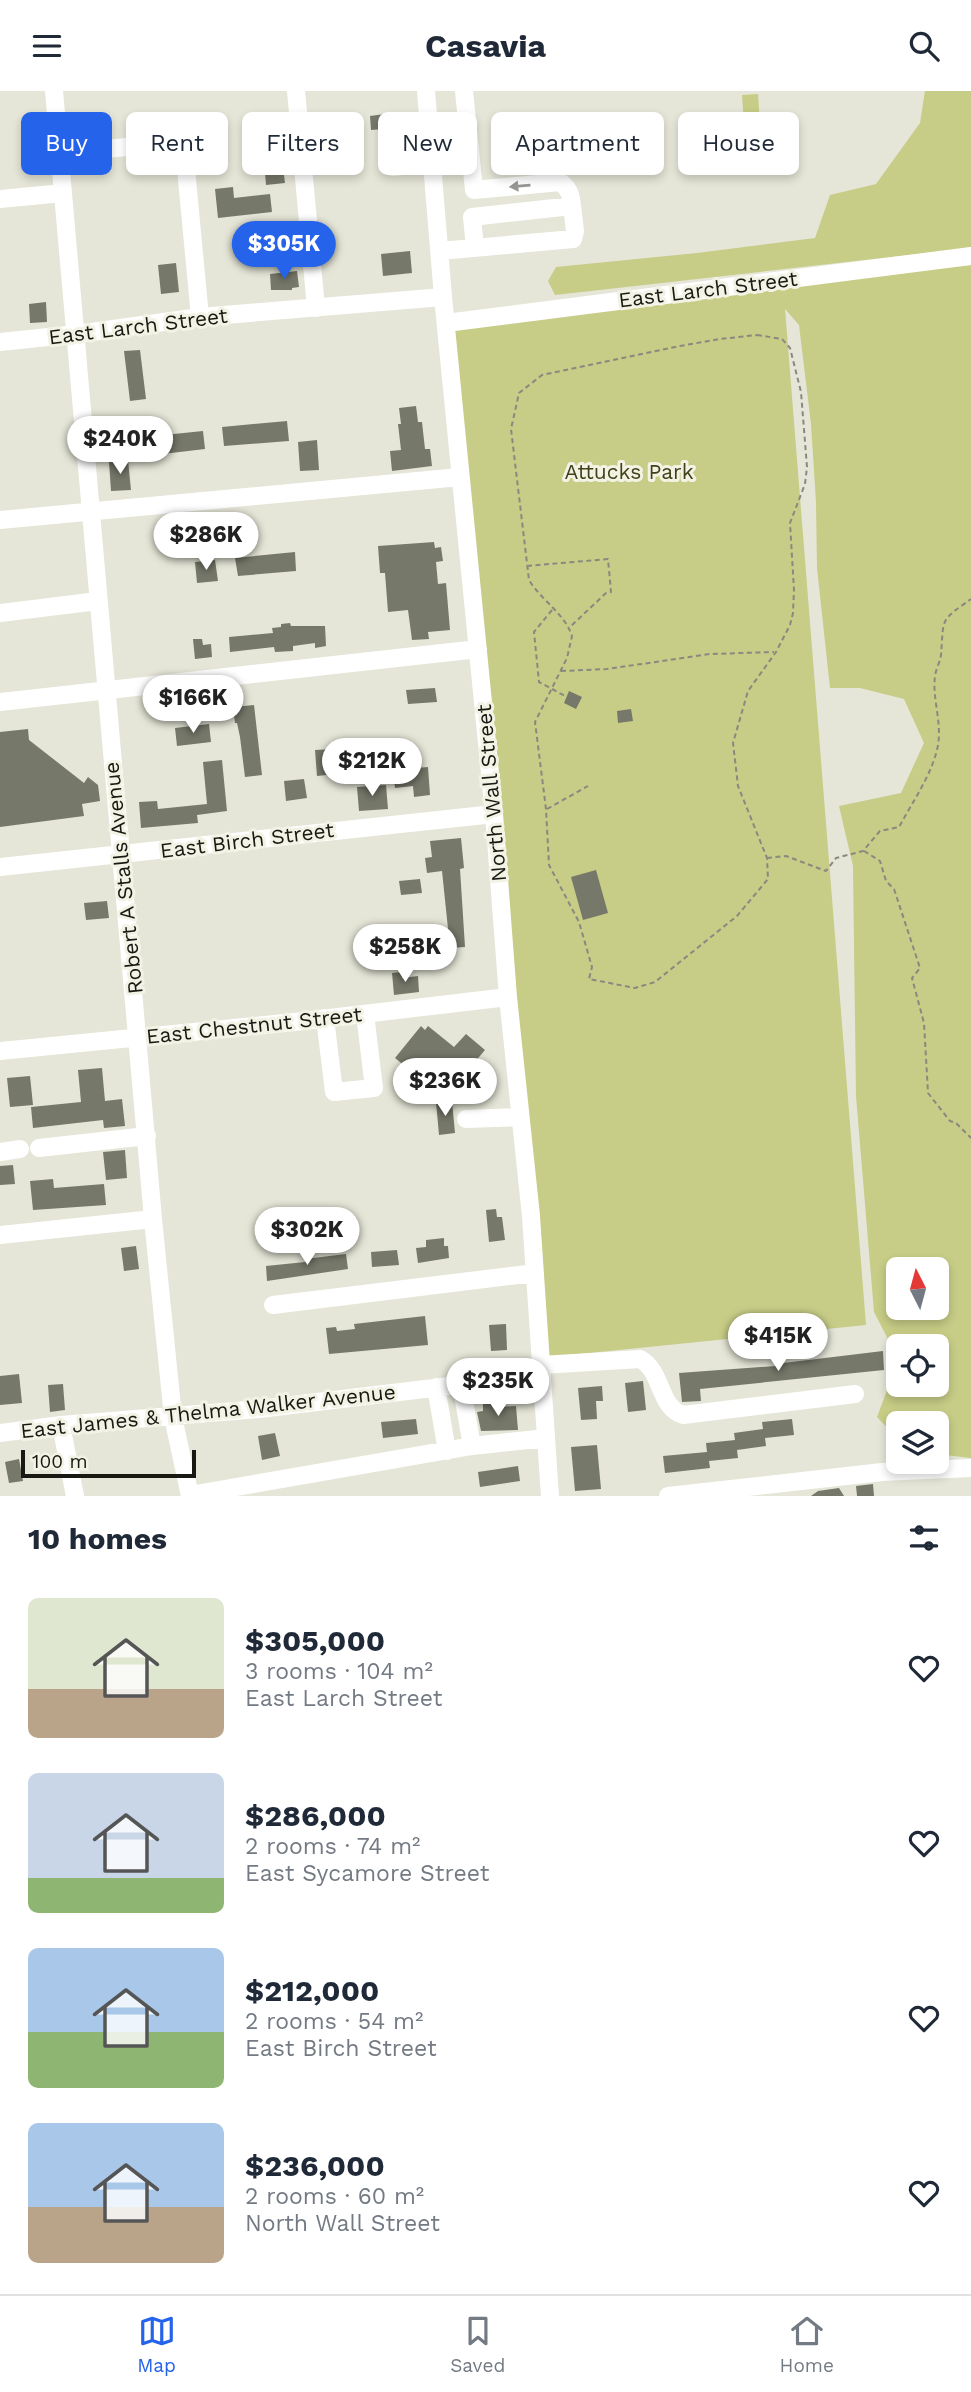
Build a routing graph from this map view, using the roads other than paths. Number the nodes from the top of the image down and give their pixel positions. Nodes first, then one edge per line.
1 (54, 91) edge
2 (296, 91) edge
3 (426, 91) edge
4 (464, 91) edge
5 (56, 112) edge
6 (428, 112) edge
7 (112, 148) edge
8 (62, 175) edge
9 (434, 175) edge
10 (474, 190) junction
11 (63, 193) junction
12 (0, 199) edge
13 (572, 206) junction
14 (472, 217) junction
15 (475, 248) junction
16 (440, 251) junction
17 (971, 256) edge
18 (443, 297) junction
19 (316, 308) junction
20 (200, 317) junction
21 (446, 323) junction
22 (77, 334) junction
23 (0, 342) edge
24 (460, 477) junction
25 (91, 511) junction
26 (0, 520) edge
27 (98, 601) junction
28 (0, 613) edge
29 (478, 649) junction
30 (105, 690) junction
31 (0, 702) edge
32 (494, 814) junction
33 (121, 855) junction
34 (0, 867) edge
35 (508, 996) junction
36 (365, 1014) junction
37 (325, 1019) junction
38 (139, 1036) junction
39 (0, 1051) edge
40 (520, 1117) junction
41 (466, 1119) dead end
42 (147, 1136) junction
43 (39, 1148) dead end
44 (20, 1149) dead end
45 (0, 1151) edge
46 (153, 1219) junction
47 (0, 1235) edge
48 (535, 1273) junction
49 (273, 1305) dead end
50 (541, 1370) junction
51 (461, 1384) junction
52 (436, 1387) junction
53 (855, 1394) dead end
54 (173, 1417) junction
55 (61, 1425) junction
56 (0, 1433) edge
57 (546, 1438) junction
58 (472, 1446) junction
59 (447, 1451) junction
60 (971, 1468) edge
61 (190, 1495) edge
62 (75, 1496) edge
63 (550, 1496) edge
64 (668, 1496) edge

1 - 5 street, Robert A Stalls Avenue
2 - 19 street
3 - 6 street, North Wall Street
4 - 10 street
7 - 20 street
8 - 11 street, Robert A Stalls Avenue
9 - 16 street, North Wall Street
13 -> 10 street
10 - 14 street
11 - 12 street
11 - 22 street, Robert A Stalls Avenue
13 - 14 street
13 - 15 street
14 - 15 street
15 - 16 street
16 - 18 street, North Wall Street
17 - 21 street, East Larch Street
18 - 19 street, East Larch Street
18 - 21 street, North Wall Street
19 - 20 street, East Larch Street
20 - 22 street, East Larch Street
21 - 24 street, North Wall Street
22 - 23 street, East Larch Street
22 - 25 street, Robert A Stalls Avenue
24 - 25 street
24 - 29 street, North Wall Street
25 - 26 street
25 - 27 street, Robert A Stalls Avenue
27 - 28 street
27 - 30 street, Robert A Stalls Avenue
29 - 30 street
29 - 32 street, North Wall Street
30 - 31 street
30 - 33 street, Robert A Stalls Avenue
32 - 33 street, East Birch Street
32 - 35 street, North Wall Street
33 - 34 street, East Birch Street
33 - 38 street, Robert A Stalls Avenue
35 - 36 street, East Chestnut Street
35 - 40 street, North Wall Street
36 - 37 street, East Chestnut Street
36 - 37 street
37 - 38 street, East Chestnut Street
38 - 39 street, East Chestnut Street
38 - 42 street, Robert A Stalls Avenue
40 - 41 street
40 - 48 street, North Wall Street
42 - 43 street
42 - 46 street, Robert A Stalls Avenue
44 - 45 street
46 - 47 street
46 - 54 street, Robert A Stalls Avenue
48 - 49 street
48 - 50 street, North Wall Street
50 - 51 street, East James & Thelma Walker Avenue
50 - 53 street, East James & Thelma Walker Avenue
50 - 57 street, North Wall Street
51 - 52 street, East James & Thelma Walker Avenue
51 - 58 street
52 - 54 street, East James & Thelma Walker Avenue
52 - 59 street
54 - 55 street, East James & Thelma Walker Avenue
54 - 61 street, Robert A Stalls Avenue
55 - 56 street, East James & Thelma Walker Avenue
55 - 62 street
57 - 58 street
57 - 63 street, North Wall Street
58 - 59 street
59 - 61 street
60 - 64 street

